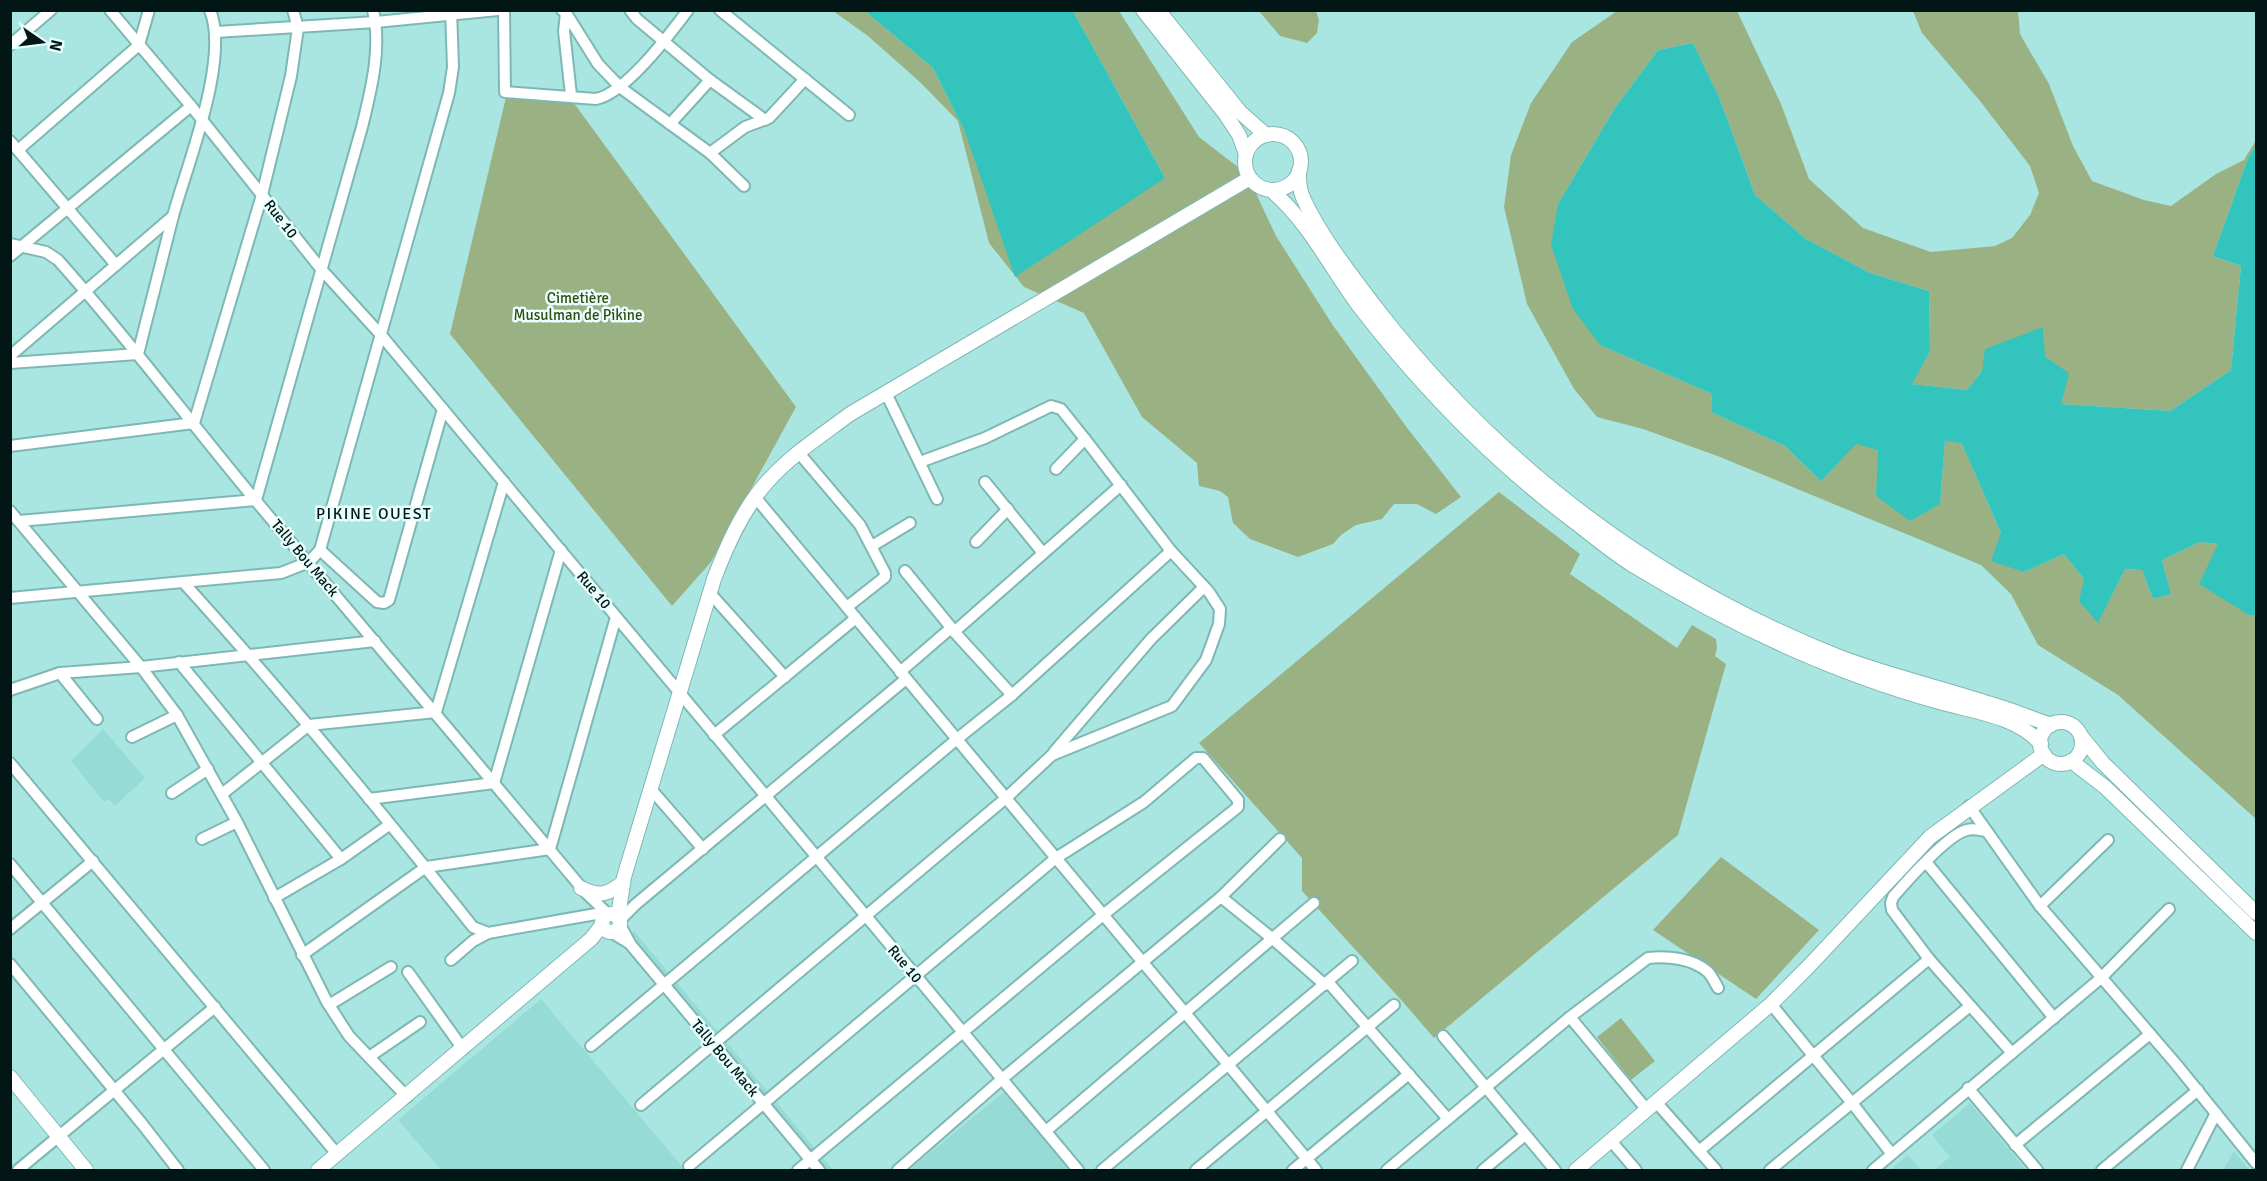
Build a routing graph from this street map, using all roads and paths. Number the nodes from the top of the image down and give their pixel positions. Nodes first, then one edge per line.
1 (51, 10) edge
2 (110, 10) edge
3 (149, 10) edge
4 (210, 10) edge
5 (293, 10) edge
6 (374, 10) edge
7 (498, 10) edge
8 (504, 10) edge
9 (630, 10) edge
10 (688, 10) edge
11 (720, 10) edge
12 (1143, 10) edge
13 (1158, 10) edge
14 (451, 12) edge
15 (564, 12) edge
16 (376, 22) junction
17 (298, 28) junction
18 (216, 32) junction
19 (663, 41) junction
20 (10, 45) edge
21 (140, 45) junction
22 (805, 79) junction
23 (710, 80) junction
24 (621, 88) junction
25 (571, 95) junction
26 (191, 106) junction
27 (849, 115) dead end
28 (201, 119) junction
29 (765, 120) junction
30 (670, 124) junction
31 (1266, 135) junction
32 (10, 141) edge
33 (18, 150) junction
34 (710, 153) junction
35 (1246, 154) junction
36 (1299, 171) junction
37 (1250, 178) junction
38 (744, 186) dead end
39 (1270, 190) junction
40 (262, 195) junction
41 (68, 210) junction
42 (173, 216) junction
43 (16, 246) edge
44 (10, 256) edge
45 (116, 266) junction
46 (321, 269) junction
47 (86, 292) junction
48 (381, 335) junction
49 (138, 354) junction
50 (10, 356) edge
51 (10, 363) edge
52 (886, 393) junction
53 (443, 409) junction
54 (194, 423) junction
55 (1086, 439) junction
56 (10, 446) edge
57 (799, 453) junction
58 (920, 462) junction
59 (1056, 469) dead end
60 (504, 482) junction
61 (985, 482) dead end
62 (1121, 484) junction
63 (755, 497) junction
64 (937, 499) dead end
65 (255, 500) junction
66 (1008, 509) junction
67 (10, 511) edge
68 (19, 521) junction
69 (910, 523) dead end
70 (976, 542) dead end
71 (872, 546) junction
72 (320, 550) junction
73 (561, 550) junction
74 (1171, 551) junction
75 (1043, 553) junction
76 (309, 562) junction
77 (905, 572) dead end
78 (183, 582) junction
79 (1204, 587) junction
80 (77, 592) junction
81 (710, 592) junction
82 (10, 598) edge
83 (847, 607) junction
84 (616, 617) junction
85 (856, 618) junction
86 (953, 630) junction
87 (375, 641) junction
88 (249, 655) junction
89 (179, 662) junction
90 (141, 667) junction
91 (60, 673) junction
92 (903, 675) junction
93 (785, 677) junction
94 (10, 690) edge
95 (679, 692) junction
96 (1012, 695) junction
97 (436, 712) junction
98 (177, 715) junction
99 (98, 718) dead end
100 (309, 725) junction
101 (2051, 725) junction
102 (714, 735) junction
103 (2081, 736) junction
104 (132, 737) dead end
105 (957, 739) junction
106 (2042, 749) junction
107 (1052, 755) junction
108 (2071, 761) junction
109 (10, 763) edge
110 (261, 764) junction
111 (208, 769) junction
112 (494, 783) junction
113 (650, 788) junction
114 (172, 793) dead end
115 (222, 794) junction
116 (766, 797) junction
117 (1006, 798) junction
118 (369, 799) junction
119 (1969, 806) junction
120 (237, 822) junction
121 (389, 825) junction
122 (1986, 831) junction
123 (1280, 838) dead end
124 (202, 839) dead end
125 (2108, 840) dead end
126 (550, 849) junction
127 (703, 849) junction
128 (817, 857) junction
129 (1056, 858) junction
130 (341, 859) junction
131 (93, 861) junction
132 (1926, 862) junction
133 (10, 864) edge
134 (426, 867) junction
135 (622, 886) junction
136 (584, 891) junction
137 (1221, 897) junction
138 (274, 898) junction
139 (42, 903) junction
140 (1314, 903) dead end
141 (2040, 906) junction
142 (2169, 909) dead end
143 (2256, 913) edge
144 (1103, 915) junction
145 (866, 916) junction
146 (610, 921) junction
147 (10, 929) edge
148 (488, 933) junction
149 (2256, 933) edge
150 (1273, 939) junction
151 (302, 955) junction
152 (1929, 959) junction
153 (451, 960) dead end
154 (1352, 961) dead end
155 (1143, 962) junction
156 (10, 964) edge
157 (391, 967) dead end
158 (408, 972) dead end
159 (915, 975) junction
160 (2101, 978) junction
161 (1327, 984) junction
162 (665, 985) junction
163 (1718, 988) dead end
164 (1771, 1004) junction
165 (329, 1005) junction
166 (1394, 1005) dead end
167 (1970, 1006) junction
168 (214, 1007) junction
169 (1185, 1013) junction
170 (1570, 1017) junction
171 (2054, 1018) junction
172 (420, 1022) dead end
173 (1368, 1027) junction
174 (963, 1033) junction
175 (2150, 1034) junction
176 (1443, 1036) dead end
177 (714, 1044) junction
178 (591, 1046) dead end
179 (463, 1048) junction
180 (164, 1049) junction
181 (2012, 1053) junction
182 (1812, 1056) junction
183 (369, 1057) junction
184 (1228, 1065) junction
185 (1408, 1074) junction
186 (10, 1077) edge
187 (1002, 1079) junction
188 (1486, 1088) junction
189 (1968, 1088) junction
190 (114, 1090) junction
191 (2198, 1090) junction
192 (407, 1097) junction
193 (1852, 1102) junction
194 (763, 1104) junction
195 (641, 1105) dead end
196 (1651, 1106) junction
197 (1267, 1112) junction
198 (2216, 1113) junction
199 (1448, 1119) junction
200 (1046, 1131) junction
201 (1525, 1135) junction
202 (58, 1138) junction
203 (1611, 1140) junction
204 (2015, 1145) junction
205 (1699, 1151) junction
206 (1891, 1154) junction
207 (337, 1155) junction
208 (1306, 1159) junction
209 (810, 1160) junction
210 (2255, 1161) edge
211 (689, 1166) dead end
212 (18, 1170) edge
213 (86, 1170) edge
214 (178, 1170) edge
215 (264, 1170) edge
216 (318, 1170) edge
217 (798, 1170) edge
218 (819, 1170) edge
219 (898, 1170) edge
220 (1078, 1170) edge
221 (1102, 1170) edge
222 (1196, 1170) edge
223 (1293, 1170) edge
224 (1316, 1170) edge
225 (1387, 1170) edge
226 (1483, 1170) edge
227 (1555, 1170) edge
228 (1576, 1170) edge
229 (1635, 1170) edge
230 (1716, 1170) edge
231 (1770, 1170) edge
232 (1872, 1170) edge
233 (2037, 1170) edge
234 (2102, 1170) edge
235 (2187, 1170) edge

1 - 20 street
2 - 21 street, Rue 10
3 - 21 street
4 - 18 street
5 - 17 street
6 - 16 street
7 - 14 street
8 - 25 street
9 - 19 street
10 - 19 street
11 - 22 street
12 - 35 main road
13 - 31 main road
14 - 16 street
14 - 48 street
15 - 24 street
15 - 25 street
16 - 17 street
16 - 46 street
17 - 18 street
17 - 40 street
18 - 28 street
19 - 23 street
19 - 24 street
21 - 26 street, Rue 10
21 - 33 street
22 - 27 street
22 - 29 street
23 - 29 street
23 - 30 street
24 - 25 street
24 - 30 street
26 - 28 street, Rue 10
26 - 41 street
28 - 40 street, Rue 10
28 - 42 street
29 - 34 street
30 - 34 street
31 - 35 main road
31 - 36 main road
32 - 33 street
33 - 41 street
34 - 38 street
35 - 37 main road
36 - 39 main road
36 - 101 main road
37 - 39 main road
37 - 52 main road
39 - 106 main road
40 - 46 street, Rue 10
40 - 54 street
41 - 43 street
41 - 45 street
42 - 45 street
42 - 49 street
43 - 44 street
43 - 47 street, Tally Bou Mack
45 - 47 street
46 - 48 street, Rue 10
46 - 65 street
47 - 49 street, Tally Bou Mack
47 - 50 street
48 - 53 street, Rue 10
48 - 72 street
49 - 51 street
49 - 54 street, Tally Bou Mack
52 - 57 main road
52 - 58 street
53 - 60 street, Rue 10
53 - 72 street
54 - 56 street
54 - 65 street, Tally Bou Mack
55 - 58 street
55 - 59 street
55 - 62 street
57 - 63 main road
57 - 71 street
58 - 64 street
60 - 73 street, Rue 10
60 - 97 street
61 - 66 street
62 - 74 street
62 - 75 street
63 - 81 main road
63 - 83 street
65 - 68 street
65 - 76 street, Tally Bou Mack
66 - 70 street
66 - 75 street
67 - 68 street
68 - 80 street
69 - 71 street
71 - 83 street
72 - 76 street
73 - 84 street, Rue 10
73 - 112 street
74 - 79 street
74 - 96 street
75 - 86 street
76 - 78 street
76 - 87 street, Tally Bou Mack
77 - 86 street
78 - 80 street
78 - 88 street
79 - 107 street
79 - 107 street
80 - 82 street
80 - 90 street
81 - 93 street
81 - 95 main road
83 - 85 street
84 - 95 street, Rue 10
84 - 126 street
85 - 92 street
85 - 93 street
86 - 92 street
86 - 96 street
87 - 88 street
87 - 97 street, Tally Bou Mack
88 - 89 street
88 - 100 street
89 - 90 street
89 - 110 street
90 - 91 street
90 - 98 street
91 - 94 street
91 - 99 street
92 - 105 street
92 - 116 street
93 - 102 street
95 - 102 street, Rue 10
95 - 113 main road
96 - 105 street
97 - 100 street
97 - 112 street, Tally Bou Mack
98 - 104 street
98 - 111 street
100 - 110 street
100 - 118 street
101 - 103 main road
101 - 106 main road
102 - 116 street, Rue 10
103 - 108 main road
103 - 143 main road
105 - 117 street
105 - 128 street
106 - 108 main road
106 - 119 main road
107 - 117 street
108 - 149 main road
109 - 131 street
110 - 115 street
110 - 130 street
111 - 114 street
111 - 115 street
112 - 118 street
112 - 126 street, Tally Bou Mack
113 - 127 street
113 - 135 main road
115 - 120 street
116 - 127 street
116 - 128 street, Rue 10
117 - 129 street
117 - 145 street
118 - 121 street
119 - 122 street
119 - 164 main road
120 - 124 street
120 - 138 street
121 - 130 street
121 - 134 street
122 - 132 street
122 - 141 street
123 - 137 street
125 - 141 street
126 - 134 street
126 - 136 street, Tally Bou Mack
127 - 146 street
128 - 145 street, Rue 10
128 - 162 street
129 - 144 street
129 - 144 street
129 - 159 street
130 - 138 street
131 - 139 street
131 - 168 street
132 - 152 street
132 - 171 street
133 - 139 street
134 - 148 street
134 - 151 street
135 - 136 main road
135 - 146 main road
136 - 146 street, Tally Bou Mack
137 - 150 street
137 - 155 street
138 - 151 street
139 - 147 street
139 - 180 street
140 - 150 street
141 - 160 street
142 - 160 street
144 - 155 street
144 - 174 street
145 - 159 street, Rue 10
145 - 177 street
146 - 148 street
146 - 162 street, Tally Bou Mack
146 - 179 main road
148 - 153 street
150 - 161 street
150 - 169 street
151 - 165 street
152 - 167 street
152 - 182 street
154 - 161 street
155 - 169 street
155 - 187 street
156 - 190 street
157 - 165 street
158 - 179 street
159 - 174 street, Rue 10
159 - 194 street
160 - 171 street
160 - 175 street
161 - 173 street
161 - 184 street
162 - 177 street, Tally Bou Mack
162 - 178 street
163 - 170 street
164 - 182 street
164 - 196 main road
165 - 183 street
166 - 173 street
167 - 181 street
167 - 193 street
168 - 180 street
168 - 207 street
169 - 184 street
169 - 200 street
170 - 188 street
170 - 196 street
171 - 181 street
172 - 183 street
173 - 185 street
173 - 197 street
174 - 187 street, Rue 10
174 - 209 street
175 - 191 street
175 - 204 street
176 - 188 street
177 - 194 street, Tally Bou Mack
177 - 195 street
179 - 192 main road
180 - 190 street
180 - 215 street
181 - 189 street
182 - 193 street
182 - 205 street
183 - 192 street
184 - 197 street
184 - 221 street
185 - 199 street
185 - 208 street
186 - 202 main road
187 - 200 street, Rue 10
187 - 219 street
188 - 199 street
188 - 201 street
189 - 204 street
189 - 206 street
190 - 202 street
190 - 214 street
191 - 198 street
191 - 234 street
192 - 207 main road
193 - 206 street
193 - 231 street
194 - 209 street, Tally Bou Mack
194 - 211 street
196 - 203 main road
196 - 205 street
197 - 208 street
197 - 222 street
198 - 210 street
198 - 235 street
199 - 225 street
200 - 220 street, Rue 10
201 - 226 street
201 - 227 street
202 - 212 street
202 - 213 main road
203 - 228 main road
203 - 229 street
204 - 233 street
205 - 230 street
206 - 232 street
207 - 216 main road
208 - 223 street
208 - 224 street
209 - 217 street
209 - 218 street, Tally Bou Mack

